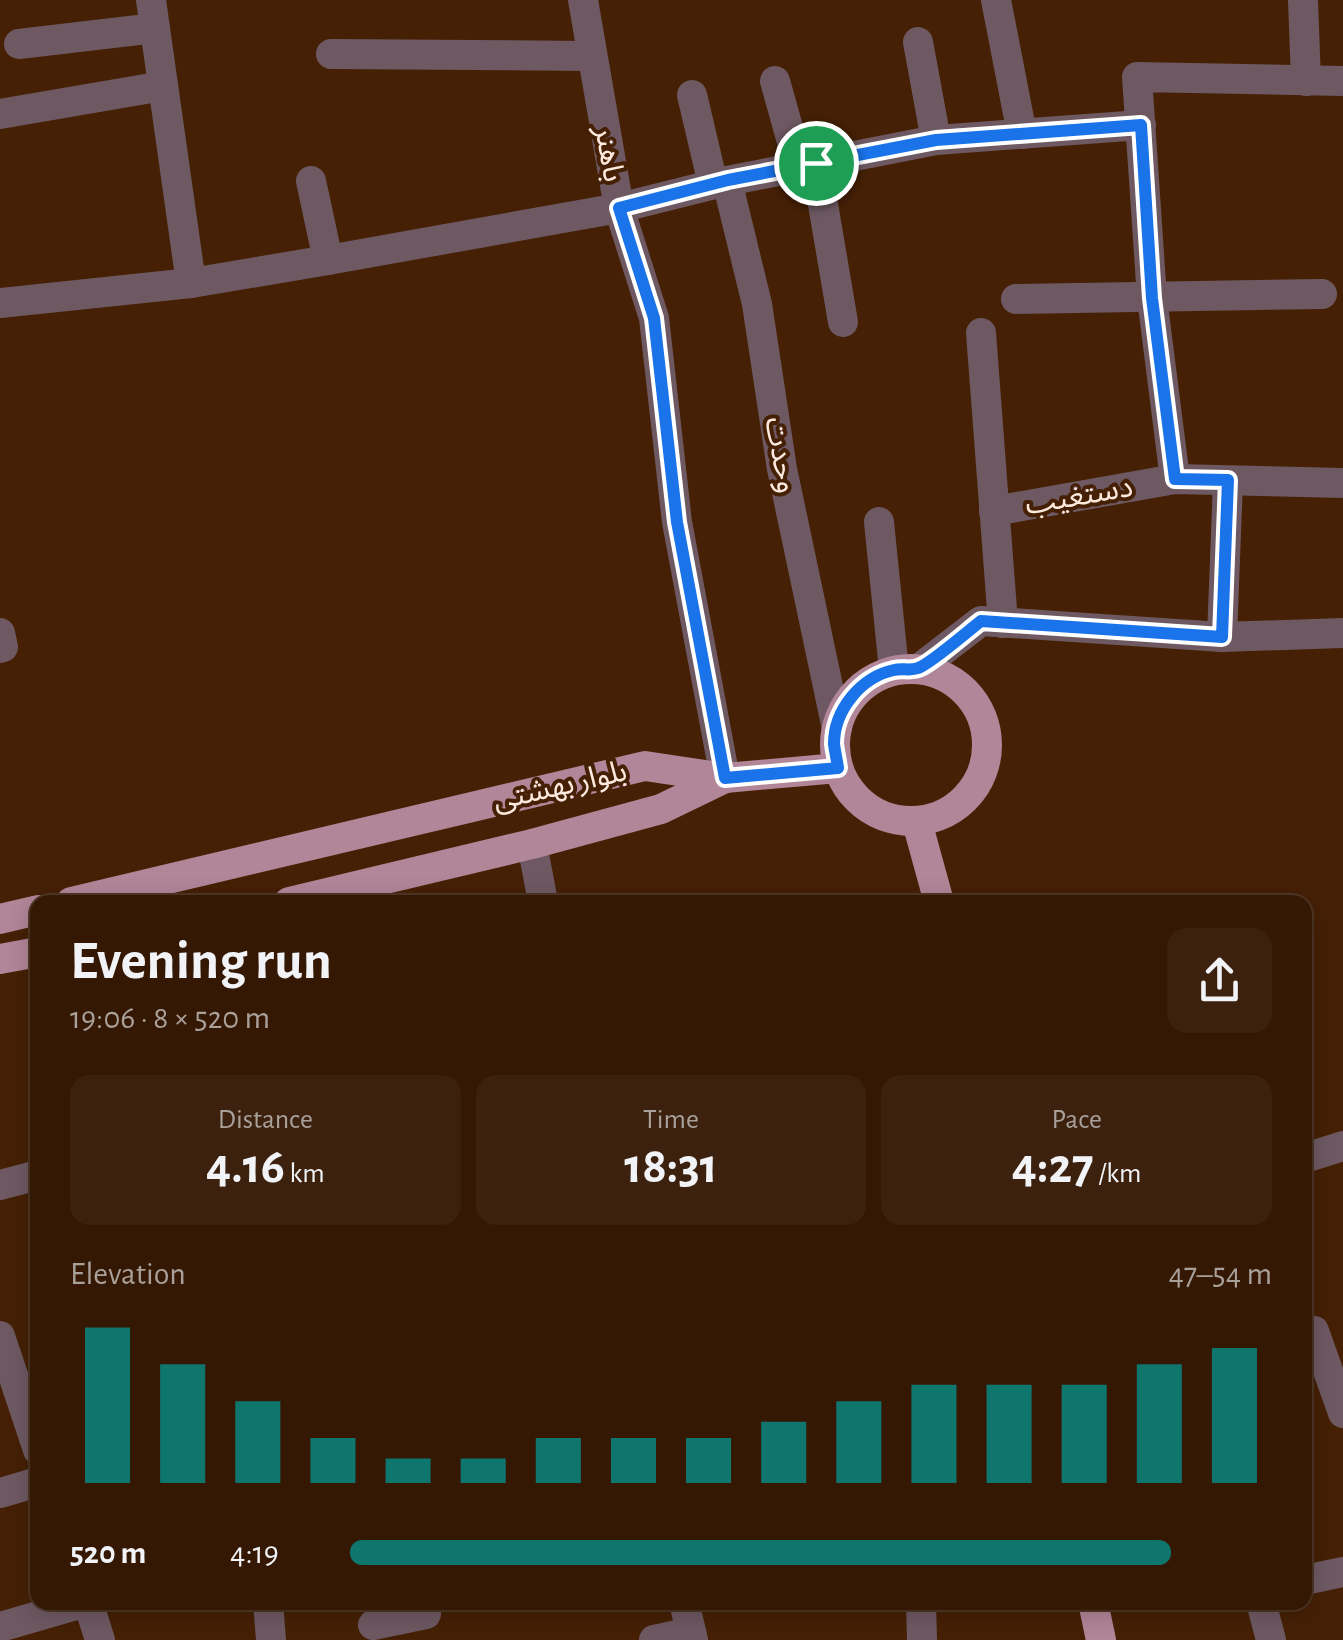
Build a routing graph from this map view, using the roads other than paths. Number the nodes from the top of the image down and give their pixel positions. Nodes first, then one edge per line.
1 (583, 0) edge
2 (996, 0) edge
3 (1303, 0) edge
4 (153, 14) edge
5 (918, 42) dead end
6 (19, 44) dead end
7 (331, 54) dead end
8 (592, 56) junction
9 (1306, 80) junction
10 (775, 81) dead end
11 (1343, 82) edge
12 (163, 86) junction
13 (692, 95) dead end
14 (0, 114) edge
15 (1141, 125) junction
16 (1022, 134) junction
17 (936, 140) junction
18 (807, 165) junction
19 (311, 180) dead end
20 (720, 182) junction
21 (619, 208) junction
22 (328, 260) junction
23 (191, 284) junction
24 (1322, 294) dead end
25 (1152, 298) junction
26 (1016, 299) dead end
27 (0, 304) edge
28 (843, 322) dead end
29 (980, 333) dead end
30 (1175, 479) junction
31 (1228, 480) junction
32 (1343, 483) edge
33 (994, 511) junction
34 (878, 522) dead end
35 (1003, 622) junction
36 (0, 632) edge
37 (1343, 633) edge
38 (1222, 637) junction
39 (0, 648) edge
40 (907, 669) junction
41 (837, 729) junction
42 (838, 768) junction
43 (725, 778) junction
44 (917, 822) junction
45 (532, 844) junction
46 (101, 895) edge
47 (326, 895) edge
48 (542, 895) edge
49 (937, 895) edge
50 (30, 912) edge
51 (0, 920) edge
52 (30, 953) edge
53 (0, 959) edge
54 (1343, 1146) edge
55 (1312, 1156) edge
56 (30, 1177) edge
57 (0, 1186) edge
58 (1312, 1331) edge
59 (0, 1336) edge
60 (1343, 1413) edge
61 (30, 1426) edge
62 (30, 1485) edge
63 (0, 1494) edge
64 (1343, 1572) edge
65 (1312, 1579) edge
66 (59, 1610) edge
67 (90, 1610) edge
68 (269, 1610) edge
69 (921, 1610) edge
70 (1095, 1610) edge
71 (1263, 1610) edge
72 (427, 1619) edge
73 (373, 1624) dead end
74 (689, 1625) edge
75 (0, 1627) edge
76 (100, 1640) edge
77 (271, 1640) edge
78 (654, 1640) edge
79 (922, 1640) edge
80 (1101, 1640) edge
81 (1271, 1640) edge

1 - 8 street, باهنر
2 - 16 street
3 - 9 street
4 - 6 street
4 - 12 street
5 - 17 street
7 - 8 street
8 - 21 street, باهنر
9 - 11 street
9 - 15 street
10 - 18 street
12 - 14 street
12 - 23 street
13 - 20 street, وحدت
15 - 16 street
15 - 25 street
16 - 17 street
17 - 18 street
18 - 20 street
18 - 28 street
19 - 22 street
20 - 21 street
20 - 41 street, وحدت
21 - 22 street
21 - 43 street, باهنر
22 - 23 street
23 - 27 street
24 - 25 street
25 - 26 street
25 - 30 street
29 - 33 street
30 - 31 street, دستغیب
30 - 33 street, دستغیب
31 - 32 street, دستغیب
31 - 38 street
33 - 35 street
34 - 40 street
35 - 38 street
35 - 40 street
36 - 39 street
37 - 38 street
40 - 41 main road
40 - 44 main road
41 - 42 main road
42 - 43 main road
42 - 44 main road
43 - 45 main road, بلوار بهشتی
43 - 46 main road, بلوار بهشتی
44 - 49 main road
45 - 47 main road, بلوار بهشتی
45 - 48 street
50 - 51 main road
52 - 53 main road
54 - 55 street
56 - 57 street
58 - 60 street
59 - 61 street
62 - 63 street
64 - 65 street
66 - 75 street
67 - 76 street
68 - 77 street
69 - 79 street
70 - 80 main road
71 - 81 street
72 - 73 street
74 - 78 street

